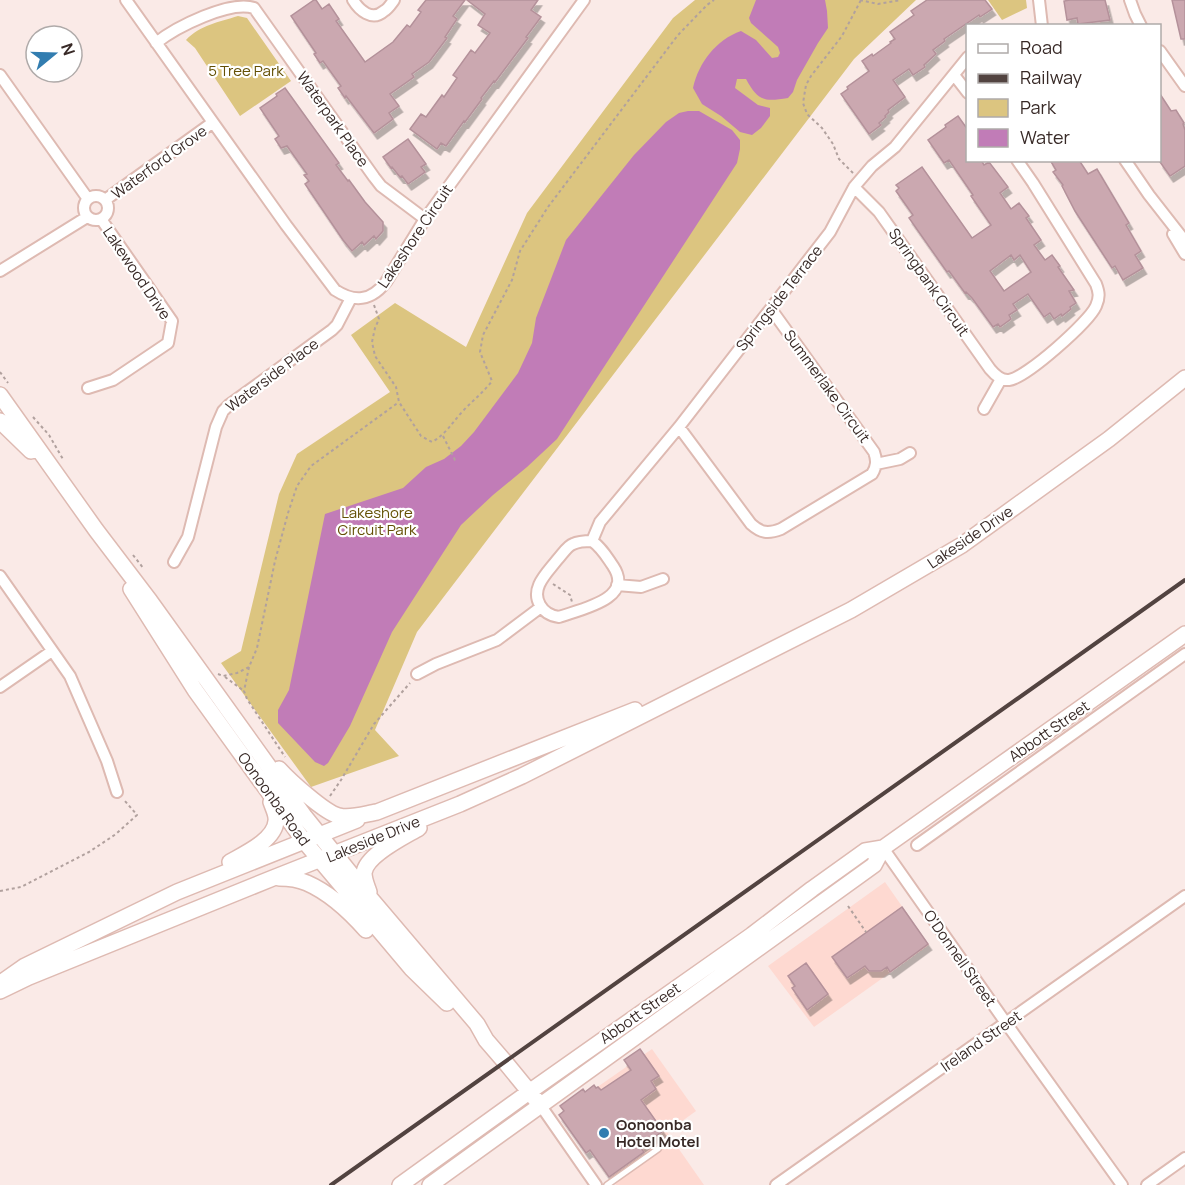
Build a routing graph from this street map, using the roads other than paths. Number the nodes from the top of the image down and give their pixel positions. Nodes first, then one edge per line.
1 (126, 0) edge
2 (353, 0) edge
3 (394, 0) edge
4 (1039, 0) edge
5 (1130, 0) edge
6 (579, 2) edge
7 (1040, 24) edge
8 (1141, 24) edge
9 (156, 43) junction
10 (1161, 52) edge
11 (966, 60) edge
12 (0, 75) edge
13 (954, 75) junction
14 (1185, 86) edge
15 (966, 90) edge
16 (212, 123) junction
17 (1018, 162) edge
18 (1126, 162) edge
19 (857, 183) junction
20 (1149, 195) junction
21 (88, 199) junction
22 (105, 200) junction
23 (87, 217) junction
24 (101, 219) junction
25 (426, 219) junction
26 (1185, 241) edge
27 (1185, 254) edge
28 (0, 271) edge
29 (351, 298) junction
30 (771, 309) junction
31 (1185, 367) edge
32 (1185, 378) edge
33 (1001, 379) junction
34 (88, 388) dead end
35 (1169, 391) junction
36 (0, 395) edge
37 (984, 408) dead end
38 (0, 421) edge
39 (679, 427) junction
40 (910, 453) dead end
41 (876, 464) junction
42 (57, 476) junction
43 (96, 530) junction
44 (592, 541) junction
45 (174, 562) dead end
46 (0, 576) edge
47 (663, 579) dead end
48 (617, 585) junction
49 (541, 607) junction
50 (1185, 634) edge
51 (1170, 645) junction
52 (52, 651) junction
53 (1182, 656) edge
54 (738, 668) junction
55 (417, 674) road end
56 (0, 687) edge
57 (1094, 698) junction
58 (1104, 711) junction
59 (242, 729) junction
60 (1012, 756) junction
61 (1022, 770) junction
62 (265, 788) junction
63 (117, 792) road end
64 (460, 804) junction
65 (934, 811) junction
66 (376, 812) junction
67 (944, 825) junction
68 (320, 836) junction
69 (304, 842) junction
70 (917, 844) dead end
71 (883, 848) junction
72 (335, 854) junction
73 (320, 860) junction
74 (273, 878) junction
75 (177, 892) junction
76 (1185, 896) edge
77 (371, 899) junction
78 (411, 968) junction
79 (0, 984) edge
80 (0, 991) edge
81 (1006, 1023) junction
82 (486, 1040) junction
83 (529, 1092) junction
84 (540, 1106) junction
85 (658, 1149) dead end
86 (1185, 1158) edge
87 (400, 1185) edge
88 (430, 1185) edge
89 (596, 1185) edge
90 (607, 1185) edge
91 (776, 1185) edge
92 (1122, 1185) edge
93 (1147, 1185) edge

1 - 9 street
2 - 3 street
4 - 7 street
5 - 8 street
6 - 25 street, Lakeshore Circuit
9 - 16 street
9 - 25 street, Waterpark Place
10 - 14 street
11 - 13 street, Springside Terrace
12 - 21 street
13 - 15 street
13 - 19 street, Springside Terrace
16 - 22 street, Waterford Grove
16 - 29 street
17 - 33 street
18 - 20 street
19 - 30 street, Springside Terrace
19 - 33 street, Springbank Circuit
20 - 26 street
20 - 27 street
21 - 22 street
21 - 23 street
22 - 24 street
23 - 24 street
23 - 28 street
24 - 34 street, Lakewood Drive
25 - 29 street, Lakeshore Circuit
29 - 45 street, Waterside Place
30 - 39 street, Springside Terrace
30 - 41 street, Summerlake Circuit
31 - 35 street
32 - 35 street, Lakeside Drive
33 - 37 street
35 - 54 street, Lakeside Drive
36 - 42 street, Oonoonba Road
38 - 42 street, Oonoonba Road
39 - 41 street
39 - 44 street, Springside Terrace
40 - 41 street
42 - 43 street, Oonoonba Road
43 - 59 street, Oonoonba Road
43 - 62 street, Oonoonba Road
44 - 48 street
44 - 49 street
46 - 52 street
47 - 48 street
48 - 49 street
49 - 55 street
50 - 51 street, Abbott Street
51 - 53 street
51 - 57 street, Abbott Street
52 - 56 street
52 - 63 street
53 - 58 street, Abbott Street
54 - 64 street, Lakeside Drive
54 - 66 street, Lakeside Drive
57 - 58 street
57 - 60 street, Abbott Street
58 - 61 street, Abbott Street
59 - 66 street, Lakeside Drive
59 - 68 street, Oonoonba Road
60 - 61 street
60 - 65 street, Abbott Street
61 - 67 street, Abbott Street
62 - 69 street, Oonoonba Road
62 - 75 street
64 - 72 street, Lakeside Drive
64 - 77 street
65 - 67 street
65 - 71 street, Abbott Street
66 - 68 street, Lakeside Drive
67 - 70 street, Abbott Street
68 - 69 street, Lakeside Drive
68 - 72 street, Oonoonba Road
69 - 73 street, Oonoonba Road
69 - 75 street, Lakeside Drive
71 - 81 street, O'Donnell Street
71 - 83 street, Abbott Street
71 - 84 street, Abbott Street
72 - 73 street, Lakeside Drive
72 - 77 street, Oonoonba Road
73 - 74 street, Lakeside Drive
73 - 78 street, Oonoonba Road
74 - 78 street
74 - 80 street, Lakeside Drive
75 - 79 street, Lakeside Drive
76 - 81 street, Ireland Street
77 - 82 street, Oonoonba Road
78 - 82 street, Oonoonba Road
81 - 91 street, Ireland Street
81 - 92 street, O'Donnell Street
82 - 83 street, Oonoonba Road
83 - 84 street, Oonoonba Road
83 - 87 street, Abbott Street
84 - 88 street, Abbott Street
84 - 89 street
85 - 90 lane
86 - 93 street

